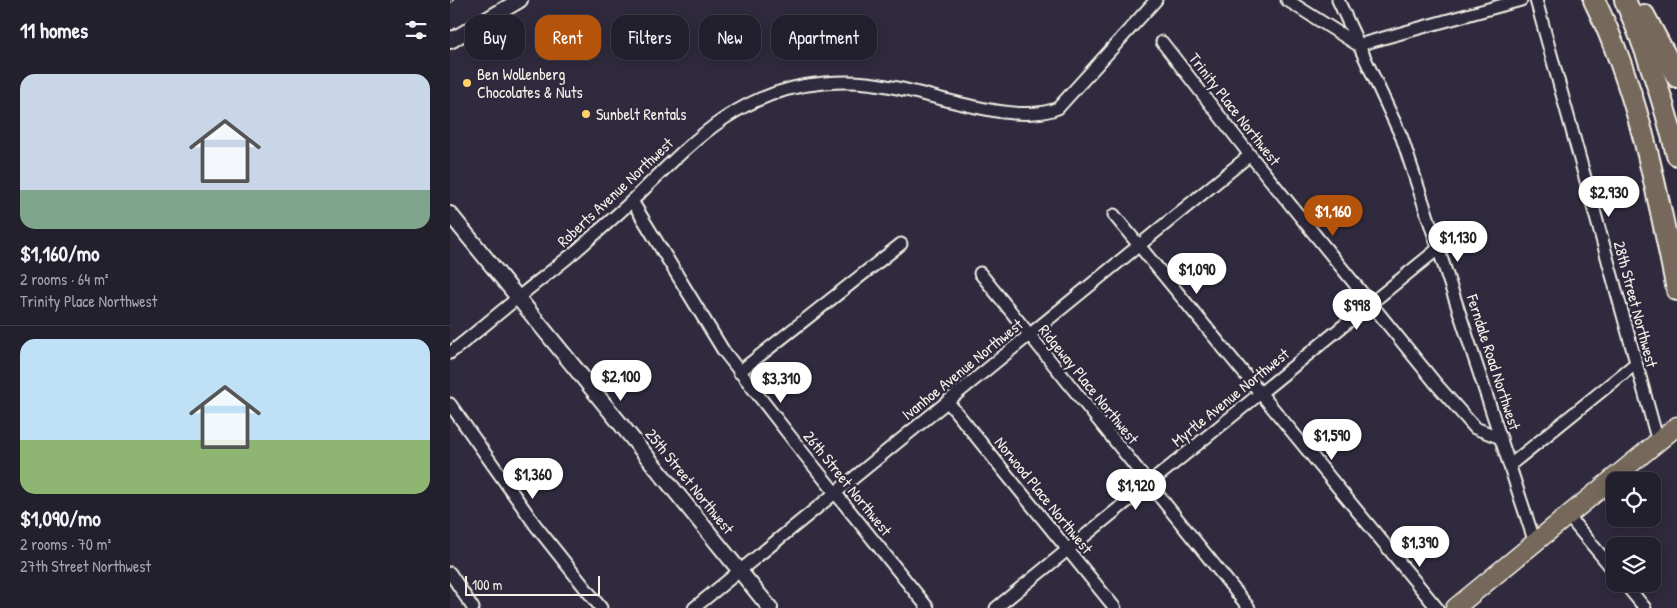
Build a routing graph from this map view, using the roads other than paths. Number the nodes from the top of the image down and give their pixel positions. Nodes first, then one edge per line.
1 (520, 0) edge
2 (1156, 0) edge
3 (1287, 0) edge
4 (1338, 0) edge
5 (1521, 0) edge
6 (1536, 0) edge
7 (1594, 0) edge
8 (1625, 0) edge
9 (1636, 0) edge
10 (451, 40) edge
11 (1162, 42) dead end
12 (1358, 45) junction
13 (1677, 77) edge
14 (1250, 155) junction
15 (1677, 155) edge
16 (632, 201) junction
17 (450, 214) edge
18 (1114, 215) dead end
19 (901, 244) dead end
20 (1139, 245) junction
21 (1439, 248) junction
22 (980, 273) dead end
23 (1677, 290) edge
24 (518, 297) junction
25 (1370, 303) junction
26 (1029, 335) junction
27 (450, 353) edge
28 (1635, 364) junction
29 (739, 372) junction
30 (1260, 393) junction
31 (948, 402) junction
32 (450, 404) edge
33 (1677, 426) edge
34 (1502, 438) junction
35 (1658, 442) junction
36 (1510, 465) junction
37 (1149, 484) junction
38 (835, 493) junction
39 (1568, 516) junction
40 (1535, 543) junction
41 (1067, 550) junction
42 (1606, 561) edge
43 (740, 571) junction
44 (450, 573) edge
45 (1631, 592) edge
46 (473, 608) edge
47 (601, 608) edge
48 (694, 608) edge
49 (770, 608) edge
50 (928, 608) edge
51 (996, 608) edge
52 (1114, 608) edge
53 (1249, 608) edge
54 (1436, 608) edge
55 (1455, 608) edge
56 (1645, 608) edge

1 - 10 street
2 - 16 street, Roberts Avenue Northwest
3 - 12 street
4 - 12 street, Ferndale Road Northwest
5 - 12 street
6 - 28 street, 28th Street Northwest
7 - 23 highway
8 - 15 highway
9 - 13 highway
11 - 14 street, Trinity Place Northwest
12 - 21 street, Ferndale Road Northwest
14 - 20 street, Ivanhoe Avenue Northwest
14 - 25 street, Trinity Place Northwest
16 - 24 street, Roberts Avenue Northwest
16 - 29 street, 26th Street Northwest
17 - 24 street, 25th Street Northwest
18 - 20 street
19 - 29 street
20 - 26 street, Ivanhoe Avenue Northwest
20 - 30 street
21 - 25 street, Myrtle Avenue Northwest
21 - 34 street, Ferndale Road Northwest
22 - 26 street, Ridgeway Place Northwest
24 - 27 street, Roberts Avenue Northwest
24 - 43 street, 25th Street Northwest
25 - 30 street, Myrtle Avenue Northwest
25 - 34 street, Trinity Place Northwest
26 - 31 street, Ivanhoe Avenue Northwest
26 - 37 street, Ridgeway Place Northwest
28 - 35 street, 28th Street Northwest
28 - 36 street
29 - 38 street, 26th Street Northwest
30 - 37 street, Myrtle Avenue Northwest
30 - 54 street
31 - 38 street, Ivanhoe Avenue Northwest
31 - 41 street, Norwood Place Northwest
32 - 47 street
33 - 35 main road
34 - 36 street, Ferndale Road Northwest
35 - 39 main road
36 - 40 street, Ferndale Road Northwest
37 - 41 street, Myrtle Avenue Northwest
37 - 53 street, Ridgeway Place Northwest
38 - 43 street, Ivanhoe Avenue Northwest
38 - 50 street, 26th Street Northwest
39 - 40 main road
39 - 42 street
40 - 55 main road
41 - 51 street, Myrtle Avenue Northwest
41 - 52 street, Norwood Place Northwest
43 - 48 street, Ivanhoe Avenue Northwest
43 - 49 street, 25th Street Northwest
44 - 46 street
45 - 56 street

